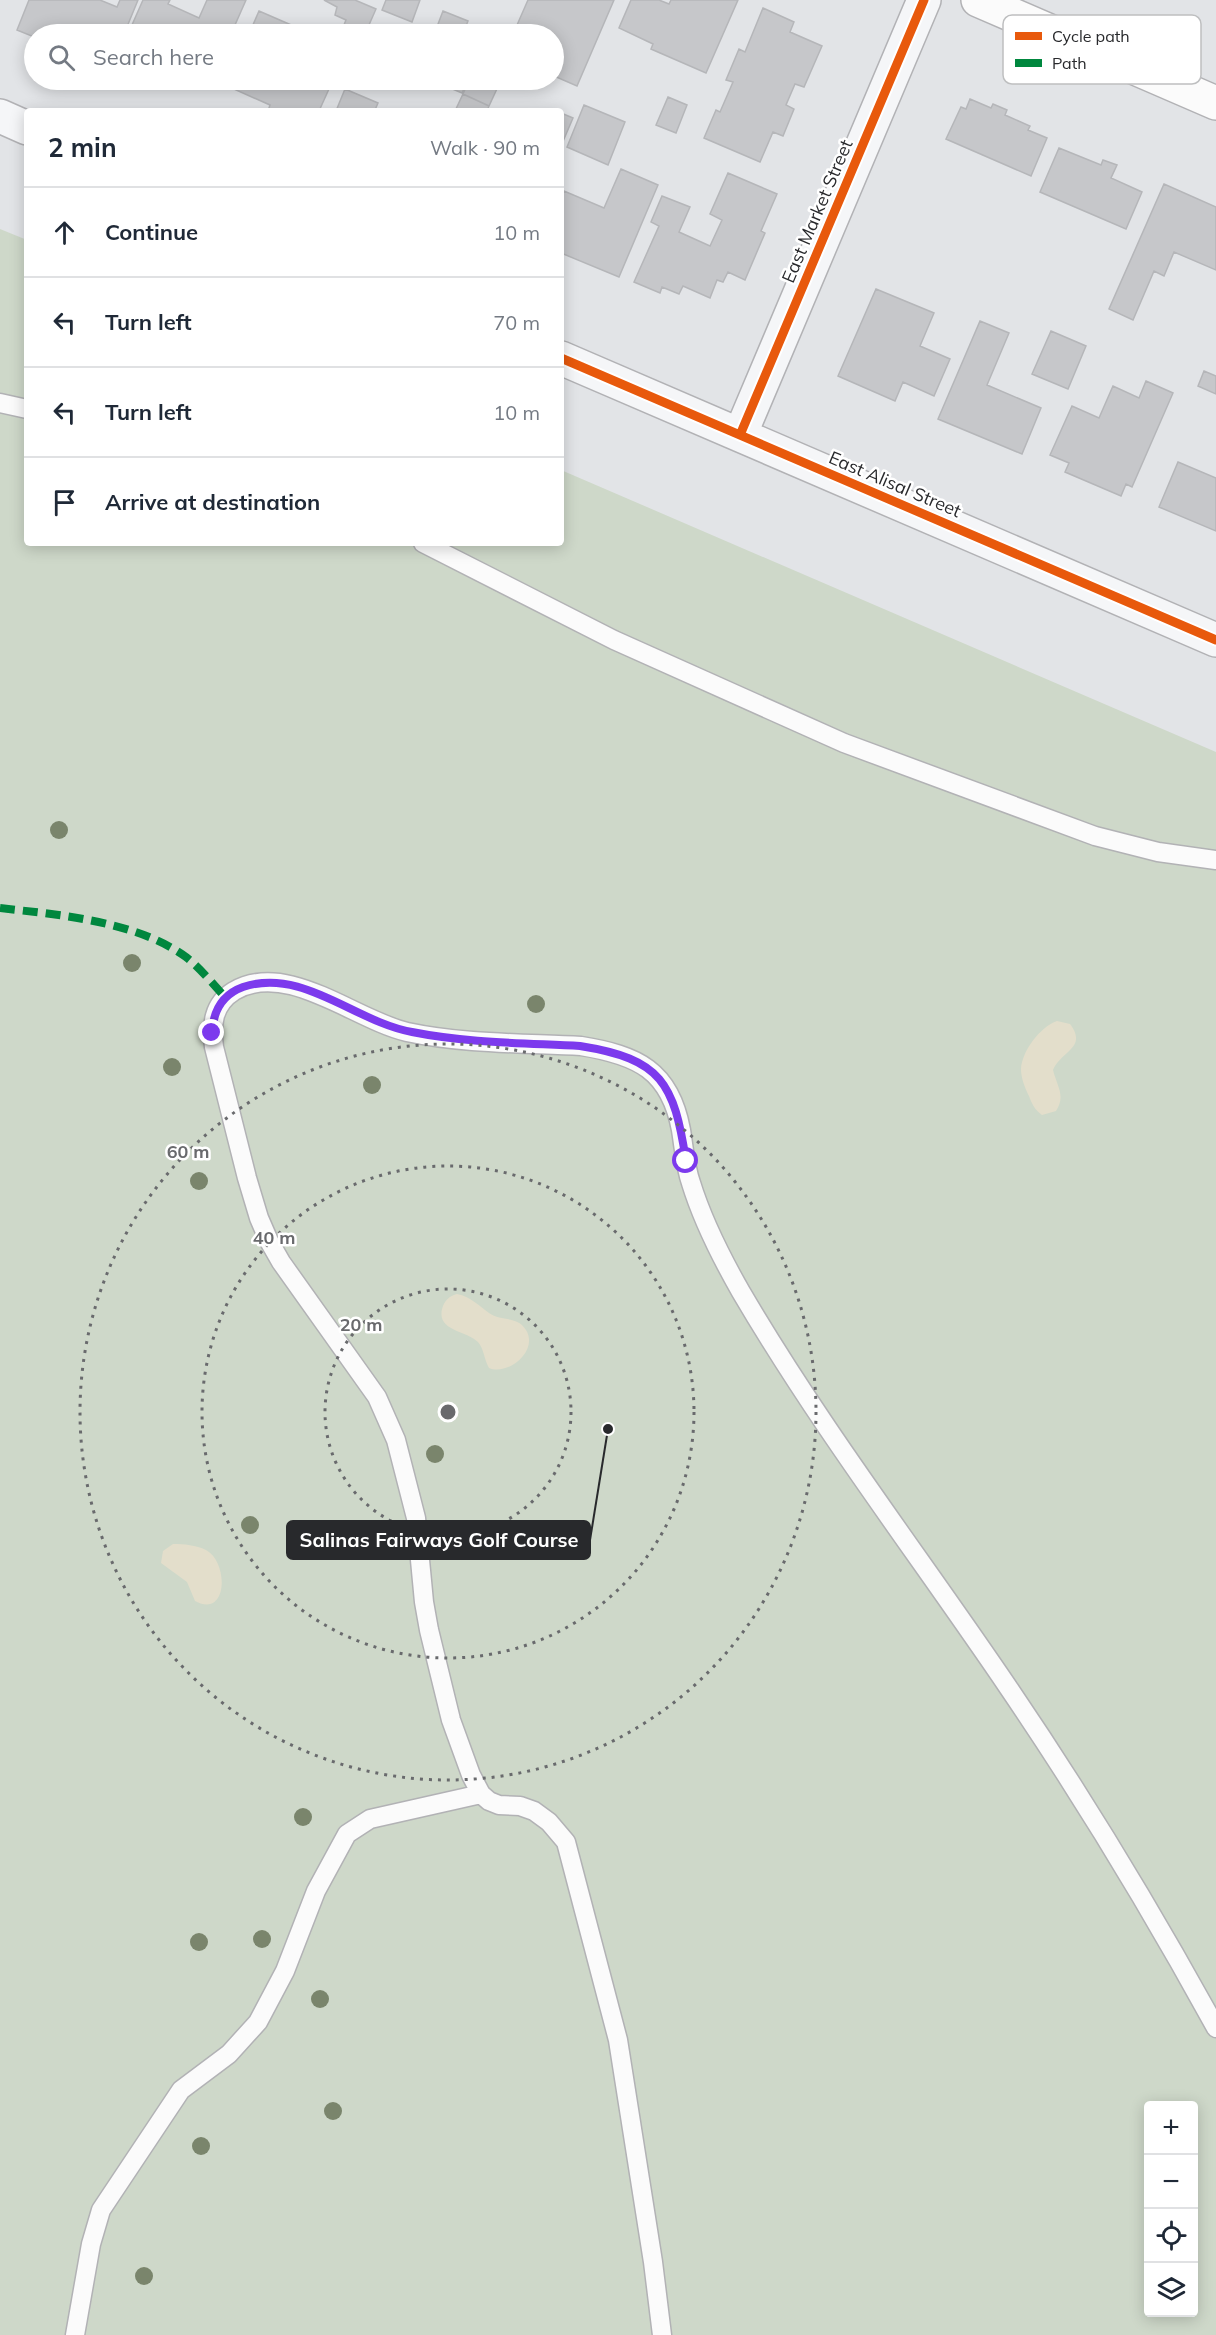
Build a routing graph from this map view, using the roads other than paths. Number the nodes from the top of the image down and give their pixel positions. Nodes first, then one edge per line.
1 (924, 0) edge
2 (978, 0) edge
3 (1013, 15) edge
4 (1172, 84) edge
5 (1216, 103) edge
6 (0, 116) edge
7 (24, 127) edge
8 (564, 359) edge
9 (0, 402) edge
10 (24, 408) edge
11 (740, 435) junction
12 (429, 546) edge
13 (1216, 640) edge
14 (1216, 860) edge
15 (481, 1794) junction
16 (1216, 2028) edge
17 (75, 2335) edge
18 (662, 2335) edge

1 - 11 street, East Market Street
2 - 3 street
4 - 5 street
6 - 7 street
8 - 11 street, East Alisal Street
9 - 10 lane
11 - 13 street, East Alisal Street
12 - 14 lane
15 - 16 lane
15 - 17 lane
15 - 18 lane

